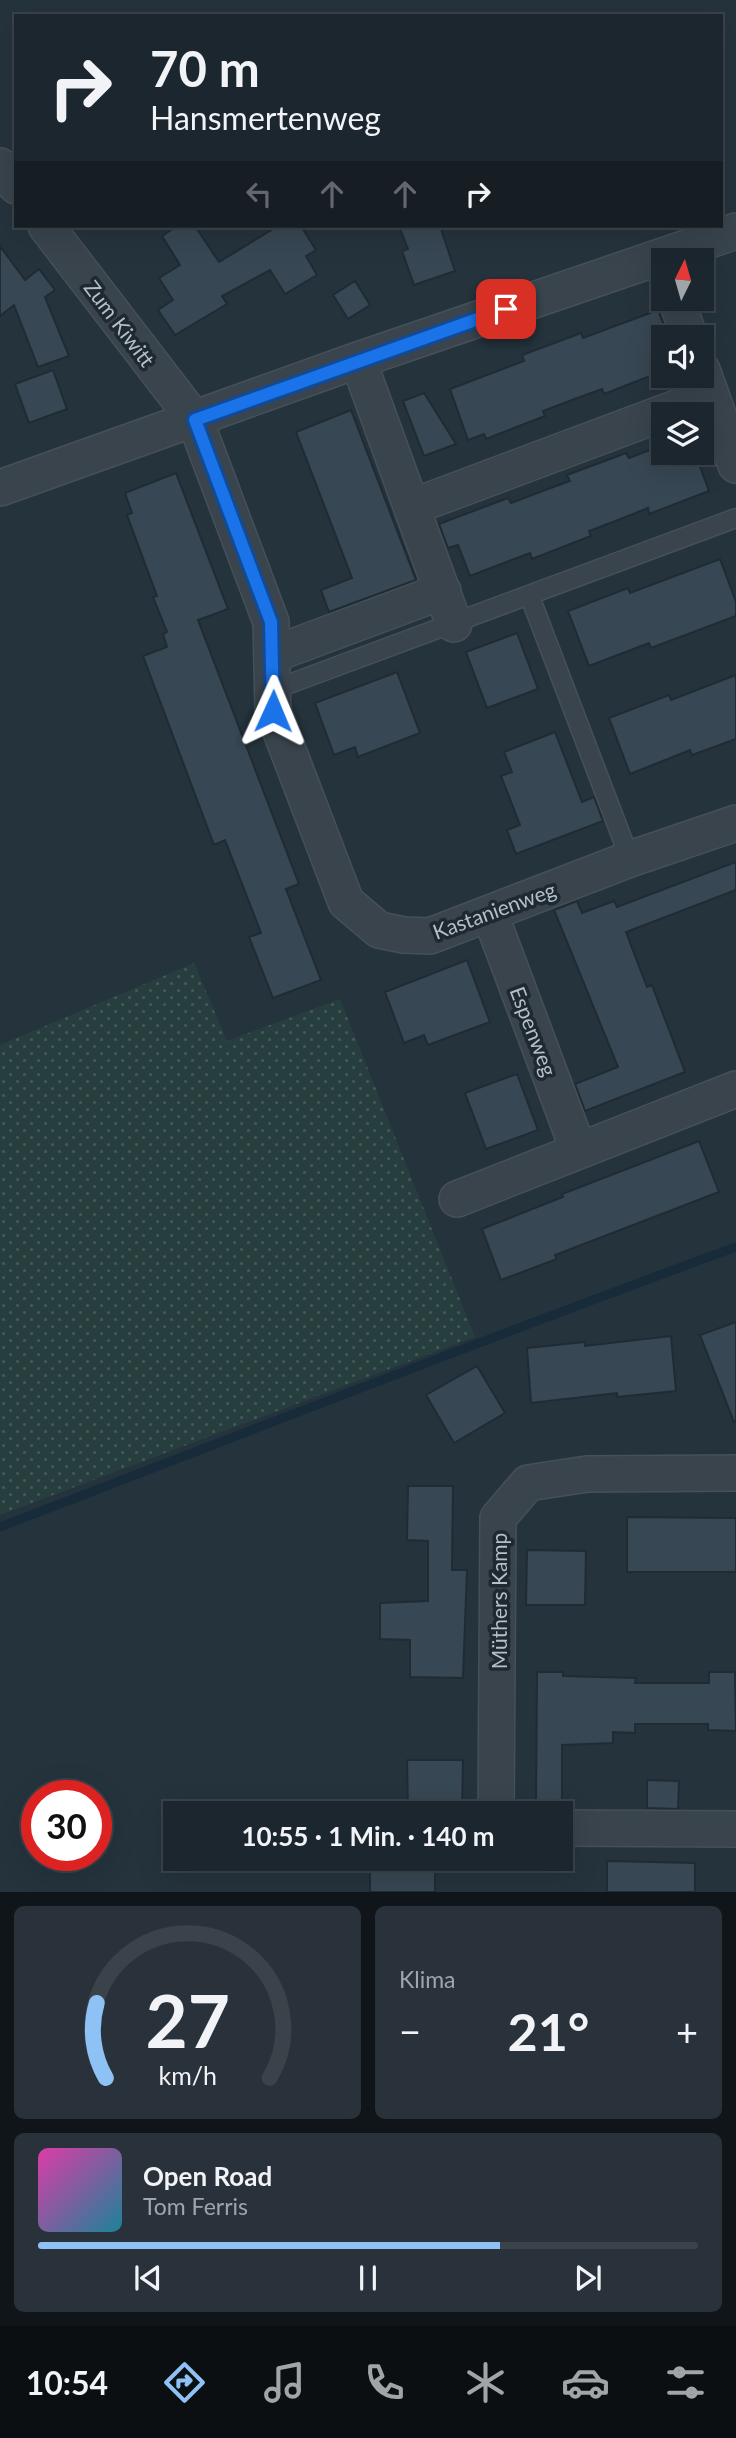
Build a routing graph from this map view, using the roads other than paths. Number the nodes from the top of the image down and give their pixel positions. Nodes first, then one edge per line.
1 (0, 166) edge
2 (14, 184) edge
3 (48, 228) edge
4 (736, 231) edge
5 (694, 248) edge
6 (651, 265) edge
7 (358, 360) junction
8 (694, 388) edge
9 (708, 388) edge
10 (195, 420) junction
11 (736, 465) edge
12 (0, 488) edge
13 (412, 507) junction
14 (736, 518) edge
15 (443, 591) junction
16 (530, 597) junction
17 (454, 624) junction
18 (274, 654) junction
19 (273, 690) junction
20 (736, 823) edge
21 (630, 859) junction
22 (490, 914) junction
23 (736, 1089) edge
24 (578, 1149) junction
25 (457, 1199) dead end
26 (736, 1473) edge
27 (496, 1801) edge
28 (573, 1828) edge
29 (736, 1829) edge

1 - 2 street
3 - 10 street, Zum Kiwitt
4 - 5 street
6 - 7 street
7 - 10 street
7 - 13 street
8 - 13 street
9 - 11 street
10 - 12 street
10 - 18 street, Kastanienweg
13 - 15 street
14 - 16 lane
15 - 17 street
15 - 18 street
16 - 17 lane
16 - 21 lane
17 - 19 lane
18 - 19 street, Kastanienweg
19 - 22 street, Kastanienweg
20 - 21 street, Kastanienweg
21 - 22 street, Kastanienweg
22 - 24 street, Espenweg
23 - 24 street
24 - 25 street
26 - 27 street, Müthers Kamp
28 - 29 street

